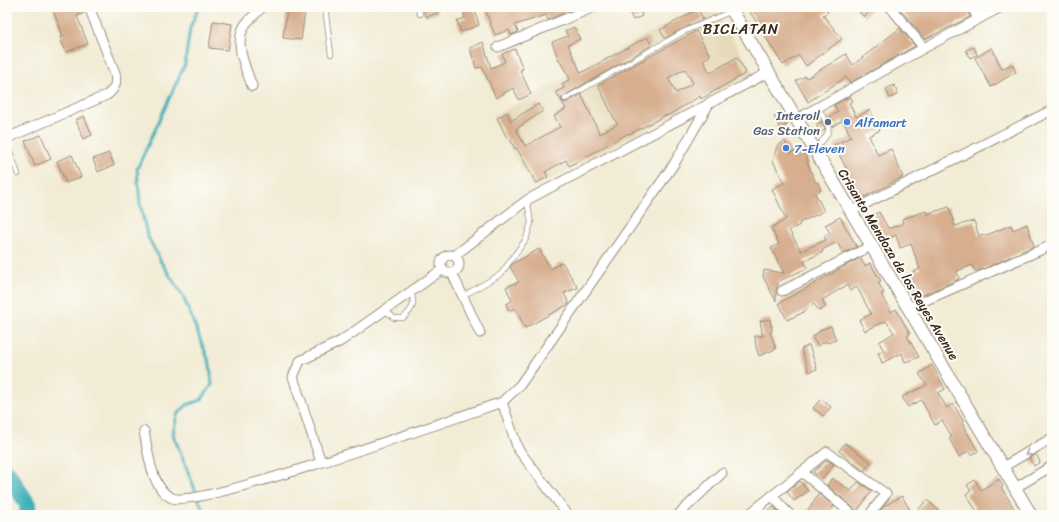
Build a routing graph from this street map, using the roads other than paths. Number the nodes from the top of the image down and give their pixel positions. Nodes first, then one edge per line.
1 (262, 7) edge
2 (325, 7) edge
3 (416, 7) edge
4 (594, 7) edge
5 (890, 7) edge
6 (972, 7) edge
7 (1001, 7) edge
8 (92, 8) edge
9 (731, 9) edge
10 (420, 14) dead end
11 (978, 20) junction
12 (498, 47) dead end
13 (924, 48) junction
14 (331, 54) dead end
15 (769, 72) junction
16 (252, 86) dead end
17 (565, 99) dead end
18 (710, 102) junction
19 (818, 107) junction
20 (1052, 110) edge
21 (797, 119) junction
22 (7, 138) edge
23 (7, 144) edge
24 (815, 149) junction
25 (18, 174) dead end
26 (527, 200) junction
27 (851, 211) junction
28 (871, 246) junction
29 (1052, 246) edge
30 (454, 256) junction
31 (443, 269) junction
32 (452, 273) junction
33 (782, 291) dead end
34 (411, 293) junction
35 (463, 296) junction
36 (908, 308) junction
37 (385, 310) junction
38 (480, 333) dead end
39 (502, 402) junction
40 (144, 431) dead end
41 (1052, 438) edge
42 (321, 462) junction
43 (1052, 466) edge
44 (1003, 467) junction
45 (802, 472) junction
46 (722, 473) dead end
47 (1015, 488) junction
48 (772, 496) junction
49 (568, 515) edge
50 (678, 515) edge
51 (748, 515) edge
52 (790, 515) edge
53 (853, 515) edge
54 (869, 515) edge
55 (1031, 515) edge

1 - 16 street
2 - 14 lane
3 - 10 lane
4 - 12 street
5 - 13 street
6 - 11 street
7 - 11 street
8 - 22 street
9 - 15 main road, Crisanto Mendoza de los Reyes Avenue
9 - 17 lane
11 - 13 street
13 - 19 street
15 - 18 street
15 - 21 main road, Crisanto Mendoza de los Reyes Avenue
18 - 26 street
18 - 39 street
19 - 21 street
19 - 24 lane
20 - 27 street
21 - 24 main road, Crisanto Mendoza de los Reyes Avenue
23 - 25 lane
24 - 27 main road, Crisanto Mendoza de los Reyes Avenue
26 - 30 street
26 - 35 lane
27 - 28 main road, Crisanto Mendoza de los Reyes Avenue
28 - 33 street
28 - 36 main road, Crisanto Mendoza de los Reyes Avenue
29 - 36 street
30 - 31 street
30 - 32 street
31 - 32 street
31 - 34 street
32 - 35 street
34 - 37 street
34 - 37 lane
35 - 38 street
36 - 44 main road, Crisanto Mendoza de los Reyes Avenue
37 - 42 street
39 - 42 street
39 - 49 street
40 - 42 street
41 -> 44 street
43 - 47 street
44 - 47 main road, Crisanto Mendoza de los Reyes Avenue
45 - 48 street
45 - 53 street
45 - 54 street
46 - 50 street
47 - 55 main road, Crisanto Mendoza de los Reyes Avenue
48 - 51 street
48 - 52 street

